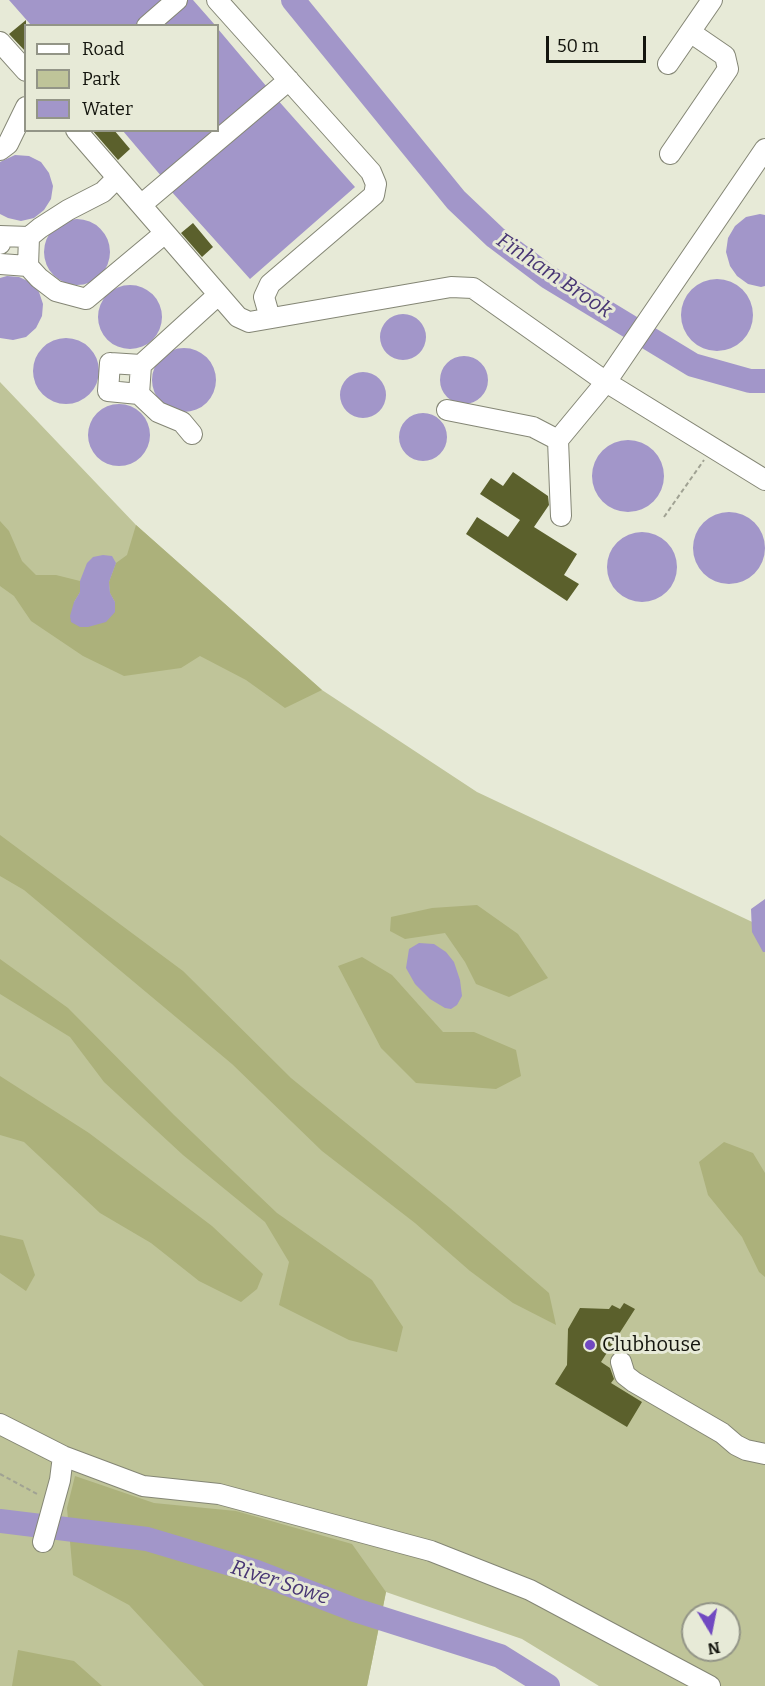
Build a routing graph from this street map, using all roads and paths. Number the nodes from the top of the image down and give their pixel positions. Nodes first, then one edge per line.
1 (177, 0) edge
2 (218, 0) edge
3 (712, 0) edge
4 (149, 24) edge
5 (690, 32) junction
6 (0, 42) edge
7 (668, 64) dead end
8 (24, 69) edge
9 (289, 80) junction
10 (24, 111) edge
11 (78, 132) edge
12 (765, 149) edge
13 (0, 150) edge
14 (670, 153) dead end
15 (117, 178) junction
16 (141, 205) junction
17 (165, 233) junction
18 (29, 237) junction
19 (0, 244) edge
20 (0, 264) edge
21 (28, 266) junction
22 (218, 295) junction
23 (270, 318) junction
24 (141, 365) junction
25 (606, 382) junction
26 (139, 394) junction
27 (447, 410) dead end
28 (192, 434) dead end
29 (558, 440) junction
30 (712, 447) junction
31 (765, 480) edge
32 (561, 516) dead end
33 (664, 517) dead end
34 (621, 1362) dead end
35 (0, 1424) edge
36 (765, 1454) edge
37 (63, 1456) junction
38 (0, 1474) edge
39 (52, 1510) junction
40 (43, 1542) dead end
41 (710, 1686) edge

1 - 4 lane
2 - 9 lane
3 - 5 lane
5 - 7 lane
5 - 14 lane
6 - 8 lane
9 - 16 lane
9 - 23 lane
10 - 13 lane
11 - 15 lane
12 - 25 lane
15 - 16 lane
15 - 18 lane
16 - 17 lane
17 - 21 lane
17 - 22 lane
18 - 19 lane
18 - 21 lane
20 - 21 lane
22 - 23 lane
22 - 24 lane
23 - 25 lane
24 - 26 lane
24 - 26 lane
25 - 29 lane
25 - 30 lane
26 - 28 lane
27 - 29 lane
29 - 32 lane
30 - 31 lane
30 - 33 path
34 - 36 lane
35 - 37 lane
37 - 39 lane
37 - 41 lane
38 - 39 path
39 - 40 lane

